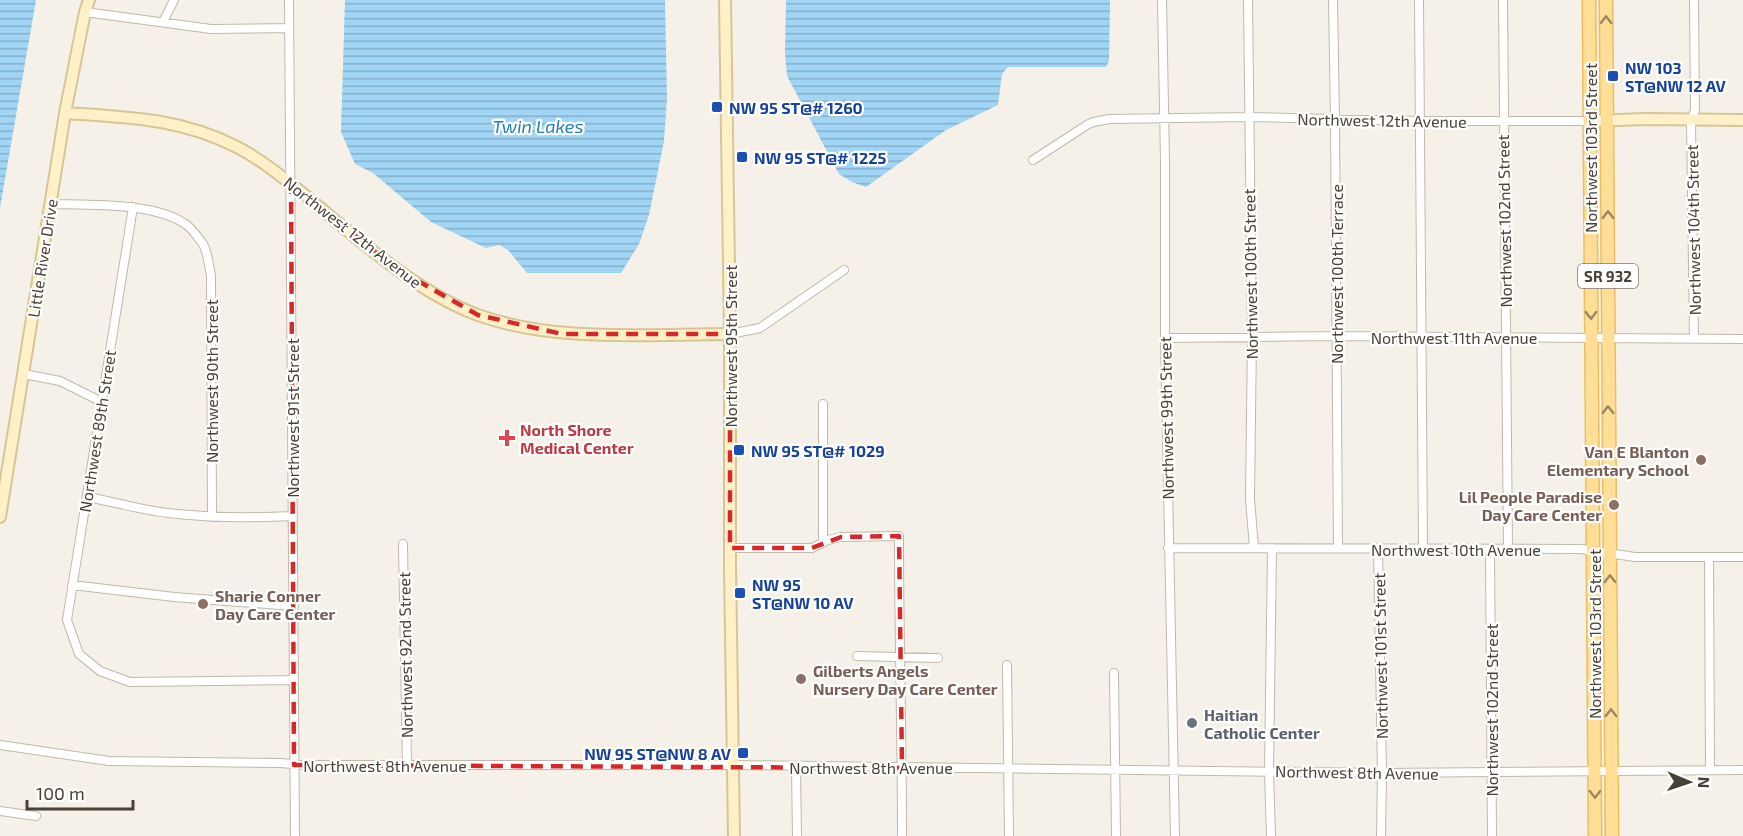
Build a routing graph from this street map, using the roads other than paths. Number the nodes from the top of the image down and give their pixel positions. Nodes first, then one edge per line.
1 (89, 0) edge
2 (174, 0) edge
3 (289, 0) edge
4 (725, 0) edge
5 (1162, 0) edge
6 (1248, 0) edge
7 (1333, 0) edge
8 (1419, 0) edge
9 (1503, 0) edge
10 (1589, 0) edge
11 (1606, 0) edge
12 (1694, 0) edge
13 (85, 12) junction
14 (163, 22) junction
15 (289, 28) junction
16 (64, 113) junction
17 (1248, 117) junction
18 (1163, 119) junction
19 (1335, 119) junction
20 (1607, 120) junction
21 (1743, 120) edge
22 (1421, 121) junction
23 (1503, 121) junction
24 (1589, 121) junction
25 (1691, 121) junction
26 (1033, 160) dead end
27 (291, 183) junction
28 (51, 204) junction
29 (133, 207) junction
30 (844, 270) dead end
31 (730, 334) junction
32 (1252, 336) junction
33 (1336, 336) junction
34 (1422, 336) junction
35 (1592, 337) junction
36 (1608, 337) junction
37 (1165, 338) junction
38 (1506, 338) junction
39 (1694, 339) junction
40 (1743, 339) edge
41 (24, 374) junction
42 (102, 402) junction
43 (823, 404) dead end
44 (87, 497) junction
45 (293, 516) junction
46 (0, 517) edge
47 (212, 517) junction
48 (823, 543) junction
49 (404, 544) dead end
50 (730, 548) junction
51 (1168, 548) junction
52 (1254, 548) junction
53 (1272, 548) junction
54 (1338, 548) junction
55 (1378, 548) junction
56 (1423, 548) junction
57 (1490, 549) junction
58 (1508, 549) junction
59 (1593, 550) junction
60 (1610, 552) junction
61 (1743, 557) edge
62 (1709, 558) junction
63 (72, 585) junction
64 (294, 606) junction
65 (857, 656) dead end
66 (899, 658) junction
67 (938, 658) dead end
68 (1007, 665) dead end
69 (1114, 673) dead end
70 (294, 680) junction
71 (0, 745) edge
72 (294, 765) junction
73 (407, 765) junction
74 (732, 765) junction
75 (796, 767) junction
76 (902, 768) junction
77 (1008, 768) junction
78 (1115, 768) junction
79 (1174, 769) junction
80 (1710, 770) junction
81 (1743, 770) edge
82 (1269, 771) junction
83 (1492, 772) junction
84 (1595, 772) junction
85 (1611, 772) junction
86 (1382, 773) junction
87 (0, 811) edge
88 (36, 816) dead end
89 (295, 836) edge
90 (734, 836) edge
91 (797, 836) edge
92 (902, 836) edge
93 (1009, 836) edge
94 (1116, 836) edge
95 (1175, 836) edge
96 (1271, 836) edge
97 (1381, 836) edge
98 (1492, 836) edge
99 (1595, 836) edge
100 (1612, 836) edge

1 - 13 street, Little River Drive
2 - 14 street
3 - 15 street, Northwest 91st Street
4 - 31 street, Northwest 95th Street
5 - 18 street, Northwest 99th Street
6 - 17 street, Northwest 100th Street
7 - 19 street, Northwest 100th Terrace
8 - 22 street
9 - 23 street, Northwest 102nd Street
10 - 24 main road, Northwest 103rd Street / SR 932
20 -> 11 main road, Northwest 103rd Street / SR 932
12 - 25 street, Northwest 104th Street
13 - 14 street
13 - 16 street, Little River Drive
14 - 15 street
15 - 27 street, Northwest 91st Street
16 - 27 street, Northwest 12th Avenue
16 - 28 street, Little River Drive
17 - 18 street, Northwest 12th Avenue
17 - 19 street, Northwest 12th Avenue
17 - 32 street, Northwest 100th Street
18 - 26 street, Northwest 12th Avenue
18 - 37 street, Northwest 99th Street
19 - 22 street, Northwest 12th Avenue
19 - 33 street, Northwest 100th Terrace
20 - 24 street, Northwest 12th Avenue
20 - 25 street, Northwest 12th Avenue
36 -> 20 main road, Northwest 103rd Street / SR 932
21 - 25 street, Northwest 12th Avenue
22 - 23 street, Northwest 12th Avenue
22 - 34 street
23 - 24 street, Northwest 12th Avenue
23 - 38 street, Northwest 102nd Street
24 -> 35 main road, Northwest 103rd Street / SR 932
25 - 39 street, Northwest 104th Street
27 - 31 street, Northwest 12th Avenue
27 - 45 street, Northwest 91st Street
28 - 29 street
28 - 41 street, Little River Drive
29 - 42 street, Northwest 89th Street
29 - 47 street, Northwest 90th Street
30 - 31 street, Northwest 12th Avenue
31 - 50 street, Northwest 95th Street
32 - 33 street, Northwest 11th Avenue
32 - 37 street, Northwest 11th Avenue
32 - 52 street, Northwest 100th Street
33 - 34 street, Northwest 11th Avenue
33 - 54 street, Northwest 100th Terrace
34 - 38 street, Northwest 11th Avenue
34 - 56 street
35 - 36 street, Northwest 11th Avenue
35 - 38 street, Northwest 11th Avenue
35 - 59 main road, Northwest 103rd Street / SR 932
36 - 39 street, Northwest 11th Avenue
60 -> 36 main road, Northwest 103rd Street / SR 932
37 - 51 street, Northwest 99th Street
38 - 58 street, Northwest 102nd Street
39 - 40 street, Northwest 11th Avenue
41 - 42 street
41 - 46 street, Little River Drive
42 - 44 street, Northwest 89th Street
43 - 48 street
44 - 47 street
44 - 63 street, Northwest 89th Street
45 - 47 street
45 - 64 street, Northwest 91st Street
48 - 50 street
48 - 66 street
49 - 73 street, Northwest 92nd Street
50 - 74 street, Northwest 95th Street
51 - 52 street, Northwest 10th Avenue
51 - 79 street, Northwest 99th Street
52 - 53 street, Northwest 10th Avenue
53 - 54 street, Northwest 10th Avenue
53 - 82 street
54 - 55 street, Northwest 10th Avenue
55 - 56 street, Northwest 10th Avenue
55 - 86 street, Northwest 101st Street
56 - 57 street, Northwest 10th Avenue
57 - 58 street, Northwest 10th Avenue
57 - 83 street, Northwest 102nd Street
58 - 59 street, Northwest 10th Avenue
59 - 60 street, Northwest 10th Avenue
59 - 84 main road, Northwest 103rd Street / SR 932
60 - 62 street, Northwest 10th Avenue
85 -> 60 main road, Northwest 103rd Street / SR 932
61 - 62 street, Northwest 10th Avenue
62 - 80 street
63 - 64 street
63 - 70 street, Northwest 89th Street
64 - 70 street, Northwest 91st Street
65 - 66 street
66 - 67 street
66 - 76 street
68 - 77 street
69 - 78 street
70 - 72 street, Northwest 91st Street
71 - 72 street, Northwest 8th Avenue
72 - 73 street, Northwest 8th Avenue
72 - 89 street, Northwest 91st Street
73 - 74 street, Northwest 8th Avenue
74 - 75 street, Northwest 8th Avenue
74 - 90 street, Northwest 95th Street
75 - 76 street, Northwest 8th Avenue
75 - 91 street
76 - 77 street, Northwest 8th Avenue
76 - 92 street
77 - 78 street, Northwest 8th Avenue
77 - 93 street
78 - 79 street, Northwest 8th Avenue
78 - 94 street
79 - 82 street, Northwest 8th Avenue
79 - 95 street, Northwest 99th Street
80 - 81 street, Northwest 8th Avenue
80 - 85 street, Northwest 8th Avenue
82 - 86 street, Northwest 8th Avenue
82 - 96 street
83 - 84 street, Northwest 8th Avenue
83 - 86 street, Northwest 8th Avenue
83 - 98 street, Northwest 102nd Street
84 - 85 street, Northwest 8th Avenue
84 -> 99 main road, Northwest 103rd Street / SR 932
85 - 100 main road, Northwest 103rd Street / SR 932
86 - 97 street, Northwest 101st Street
87 - 88 street

